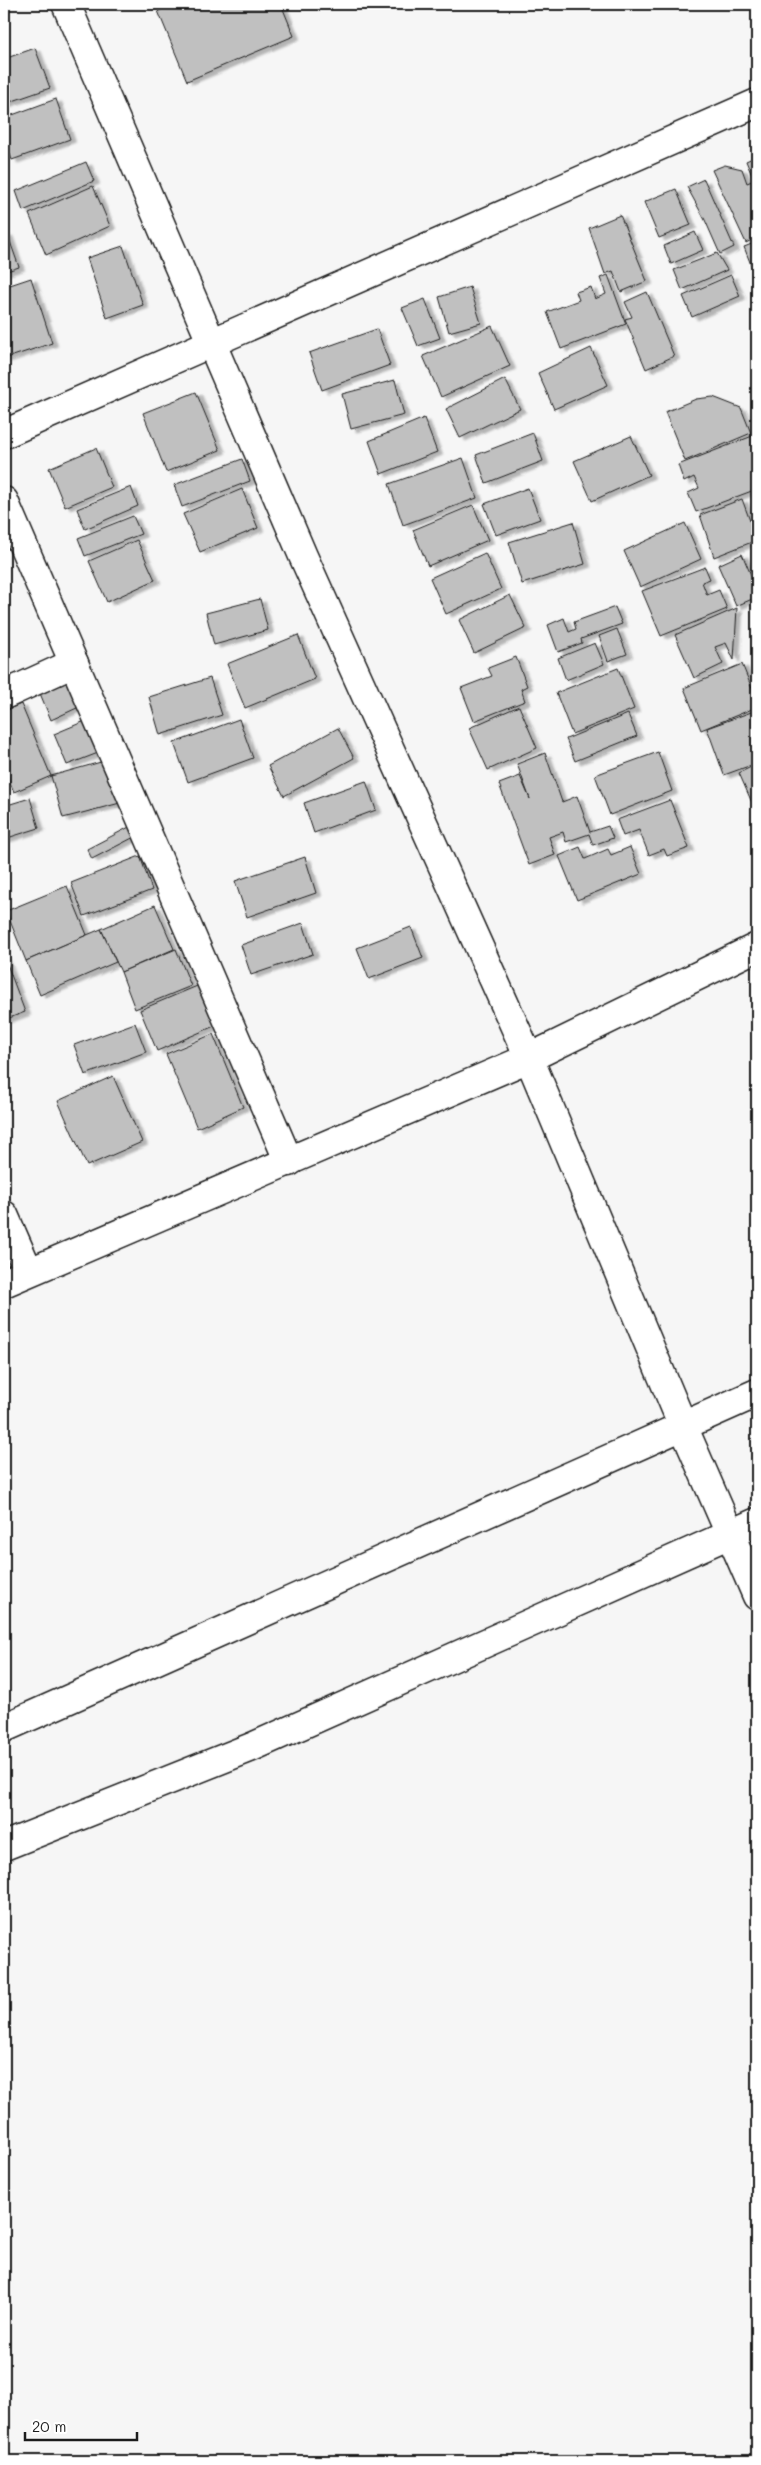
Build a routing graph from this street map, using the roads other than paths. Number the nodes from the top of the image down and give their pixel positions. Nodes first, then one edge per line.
1 (66, 4) edge
2 (757, 103) edge
3 (209, 343) junction
4 (4, 434) edge
5 (4, 501) edge
6 (74, 664) junction
7 (4, 695) edge
8 (757, 947) edge
9 (529, 1058) junction
10 (289, 1162) junction
11 (4, 1215) edge
12 (28, 1270) junction
13 (4, 1283) edge
14 (757, 1393) edge
15 (683, 1426) junction
16 (757, 1522) edge
17 (730, 1533) junction
18 (757, 1596) edge
19 (4, 1728) edge
20 (4, 1846) edge

1 - 3 street
2 - 3 street
3 - 4 street
3 - 9 street
5 - 6 street
6 - 7 street
6 - 10 street
8 - 9 street
9 - 10 street
9 - 15 street
10 - 12 street
11 - 12 street
12 - 13 street
14 - 15 street
15 - 17 street
15 - 19 street
16 - 17 street
17 - 18 street
17 - 20 street

